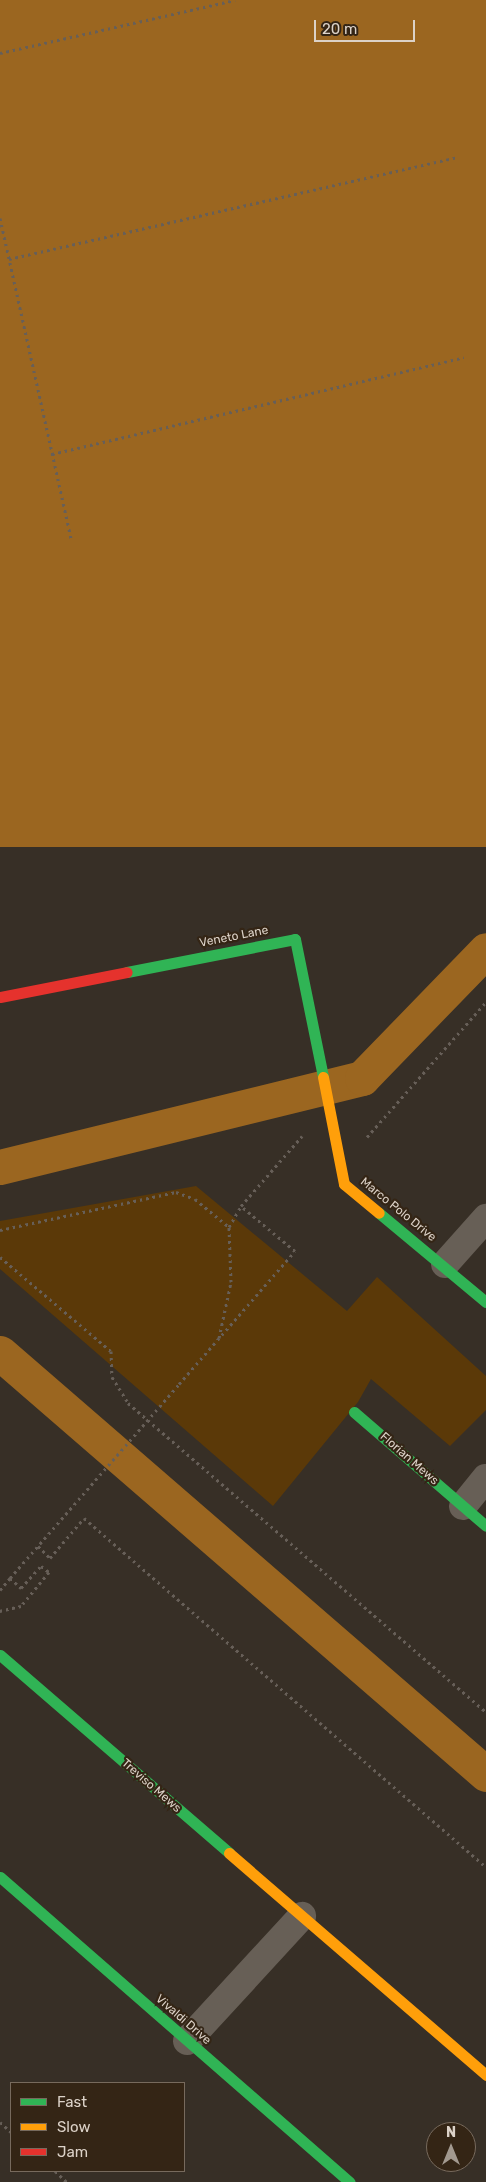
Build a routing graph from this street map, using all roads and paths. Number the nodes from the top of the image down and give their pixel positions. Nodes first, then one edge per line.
1 (235, 0) edge
2 (0, 53) edge
3 (459, 157) dead end
4 (0, 218) edge
5 (9, 259) junction
6 (464, 358) dead end
7 (52, 454) junction
8 (71, 538) dead end
9 (0, 997) edge
10 (486, 1002) edge
11 (334, 1122) junction
12 (241, 1206) junction
13 (486, 1218) edge
14 (229, 1227) junction
15 (0, 1230) edge
16 (0, 1257) edge
17 (445, 1264) junction
18 (486, 1302) edge
19 (219, 1338) junction
20 (354, 1412) dead end
21 (486, 1478) edge
22 (463, 1506) junction
23 (486, 1526) edge
24 (38, 1546) junction
25 (10, 1578) junction
26 (0, 1590) edge
27 (0, 1611) edge
28 (0, 1656) edge
29 (486, 1712) edge
30 (486, 1867) edge
31 (0, 1877) edge
32 (302, 1916) junction
33 (187, 2041) junction
34 (486, 2075) edge
35 (0, 2122) edge
36 (10, 2131) edge
37 (56, 2172) edge
38 (67, 2182) edge
39 (350, 2182) edge

1 - 2 path
3 - 5 path
4 - 5 path
5 - 7 path
6 - 7 path
7 - 8 path
9 - 11 street, Veneto Lane
10 - 11 path
11 - 12 path
11 - 17 street, Marco Polo Drive
12 - 14 path
12 - 19 path
13 - 17 street
14 - 15 path
14 - 19 path
16 - 29 path
17 - 18 street, Marco Polo Drive
19 - 24 path, bridge
20 - 22 street, Florian Mews
21 - 22 street
22 - 23 street, Florian Mews
24 - 25 path, bridge
24 - 30 path
25 - 26 path
25 - 27 path
28 - 32 street, Treviso Mews
31 - 33 street, Vivaldi Drive
32 - 33 street
32 - 34 street, Treviso Mews
33 - 39 street, Vivaldi Drive
35 - 36 path
37 - 38 path

